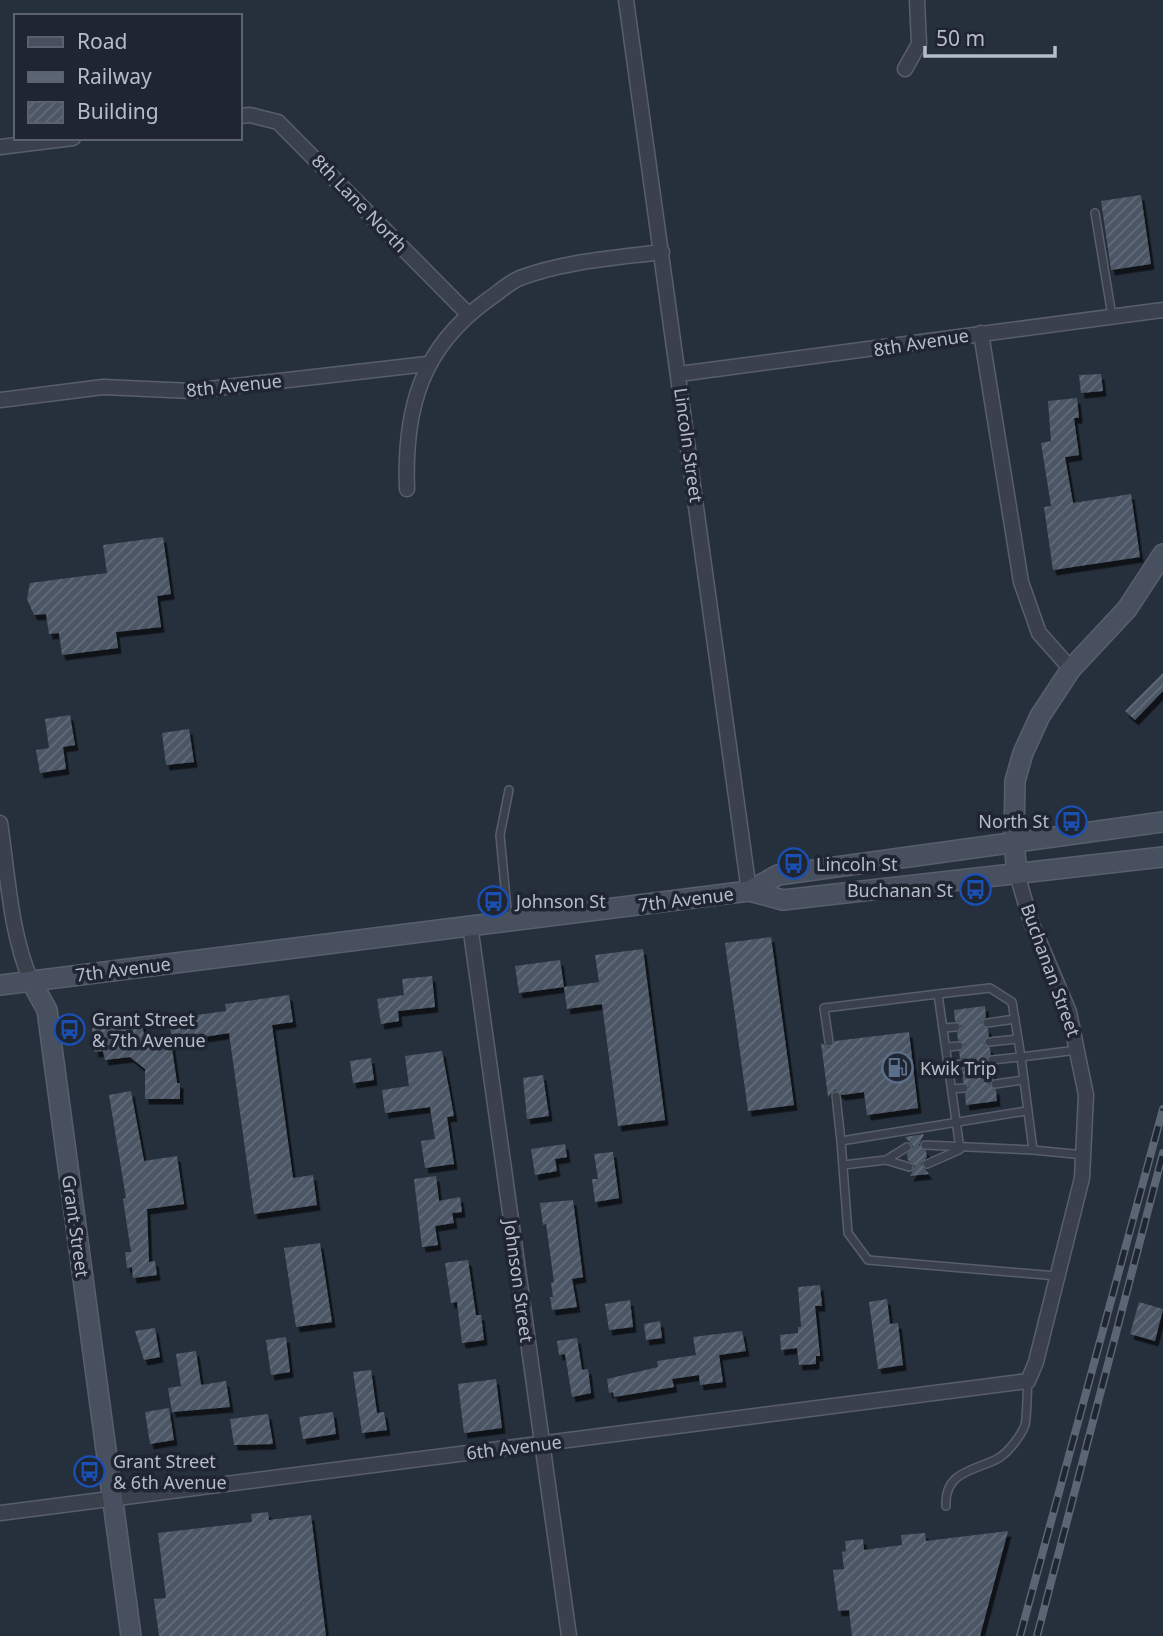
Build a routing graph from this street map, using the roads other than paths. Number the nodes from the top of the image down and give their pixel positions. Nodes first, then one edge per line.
1 (626, 0) edge
2 (917, 0) edge
3 (905, 69) dead end
4 (242, 116) edge
5 (57, 140) edge
6 (0, 147) edge
7 (1095, 213) dead end
8 (662, 252) junction
9 (1163, 310) edge
10 (468, 313) junction
11 (1112, 316) junction
12 (981, 333) junction
13 (427, 364) junction
14 (680, 374) junction
15 (0, 400) edge
16 (407, 489) dead end
17 (1163, 554) edge
18 (1071, 669) junction
19 (509, 790) dead end
20 (1163, 822) edge
21 (0, 823) edge
22 (1014, 841) junction
23 (1163, 857) edge
24 (1017, 874) junction
25 (749, 891) junction
26 (508, 920) junction
27 (470, 925) junction
28 (31, 981) junction
29 (0, 985) edge
30 (938, 994) junction
31 (1015, 1019) junction
32 (987, 1023) dead end
33 (956, 1027) dead end
34 (943, 1028) junction
35 (1018, 1039) junction
36 (829, 1042) dead end
37 (989, 1042) dead end
38 (959, 1046) dead end
39 (946, 1047) junction
40 (1080, 1050) junction
41 (1021, 1057) junction
42 (992, 1060) dead end
43 (961, 1064) dead end
44 (948, 1066) junction
45 (1023, 1080) junction
46 (995, 1084) dead end
47 (964, 1088) dead end
48 (952, 1089) junction
49 (836, 1096) dead end
50 (1027, 1111) junction
51 (956, 1121) junction
52 (841, 1141) junction
53 (925, 1145) dead end
54 (907, 1147) dead end
55 (960, 1149) junction
56 (1033, 1150) junction
57 (1084, 1155) junction
58 (886, 1160) junction
59 (928, 1164) dead end
60 (843, 1166) junction
61 (909, 1167) dead end
62 (1058, 1276) junction
63 (1028, 1381) junction
64 (541, 1444) junction
65 (113, 1497) junction
66 (946, 1506) dead end
67 (0, 1513) edge
68 (131, 1636) edge
69 (569, 1636) edge

1 - 8 street, Lincoln Street
2 - 3 street
4 - 10 street, 8th Lane North
5 - 6 street
7 - 11 lane
8 - 10 street
8 - 14 street, Lincoln Street
9 - 11 street, 8th Avenue
10 - 13 street
11 - 12 street, 8th Avenue
12 - 14 street, 8th Avenue
12 - 18 street
13 - 15 street, 8th Avenue
13 - 16 street
14 - 25 street, Lincoln Street
17 - 18 street, Buchanan Street
18 - 22 street, Buchanan Street
19 - 26 lane
20 - 22 street
21 - 28 street, Grant Street
22 - 24 street, Buchanan Street
22 - 25 street
23 - 24 street, 7th Avenue
24 - 25 street, 7th Avenue
24 - 40 street, Buchanan Street
25 - 26 street, 7th Avenue
26 - 27 street, 7th Avenue
27 - 28 street, 7th Avenue
27 - 64 street, Johnson Street
28 - 29 street, 7th Avenue
28 - 65 street, Grant Street
30 - 31 lane
30 - 34 lane
30 - 36 lane
31 - 32 lane
31 - 35 lane
33 - 34 lane
34 - 39 lane
35 - 37 lane
35 - 41 lane
38 - 39 lane
39 - 44 lane
40 - 41 lane
40 - 57 street, Buchanan Street
41 - 42 lane
41 - 45 lane
43 - 44 lane
44 - 48 lane
45 - 46 lane
45 - 50 lane
47 - 48 lane
48 - 51 lane
49 - 52 lane
50 - 51 lane
50 - 56 lane
51 - 52 lane
51 - 55 lane
52 - 60 lane
53 - 55 lane
54 - 58 lane
55 - 56 lane
55 - 59 lane
56 - 57 lane
57 - 62 street, Buchanan Street
58 - 60 lane
58 - 61 lane
60 - 62 lane
62 - 63 street, Buchanan Street
63 - 64 street, 6th Avenue
63 - 66 lane
64 - 65 street, 6th Avenue
64 - 69 street, Johnson Street
65 - 67 street, 6th Avenue
65 - 68 street, Grant Street

